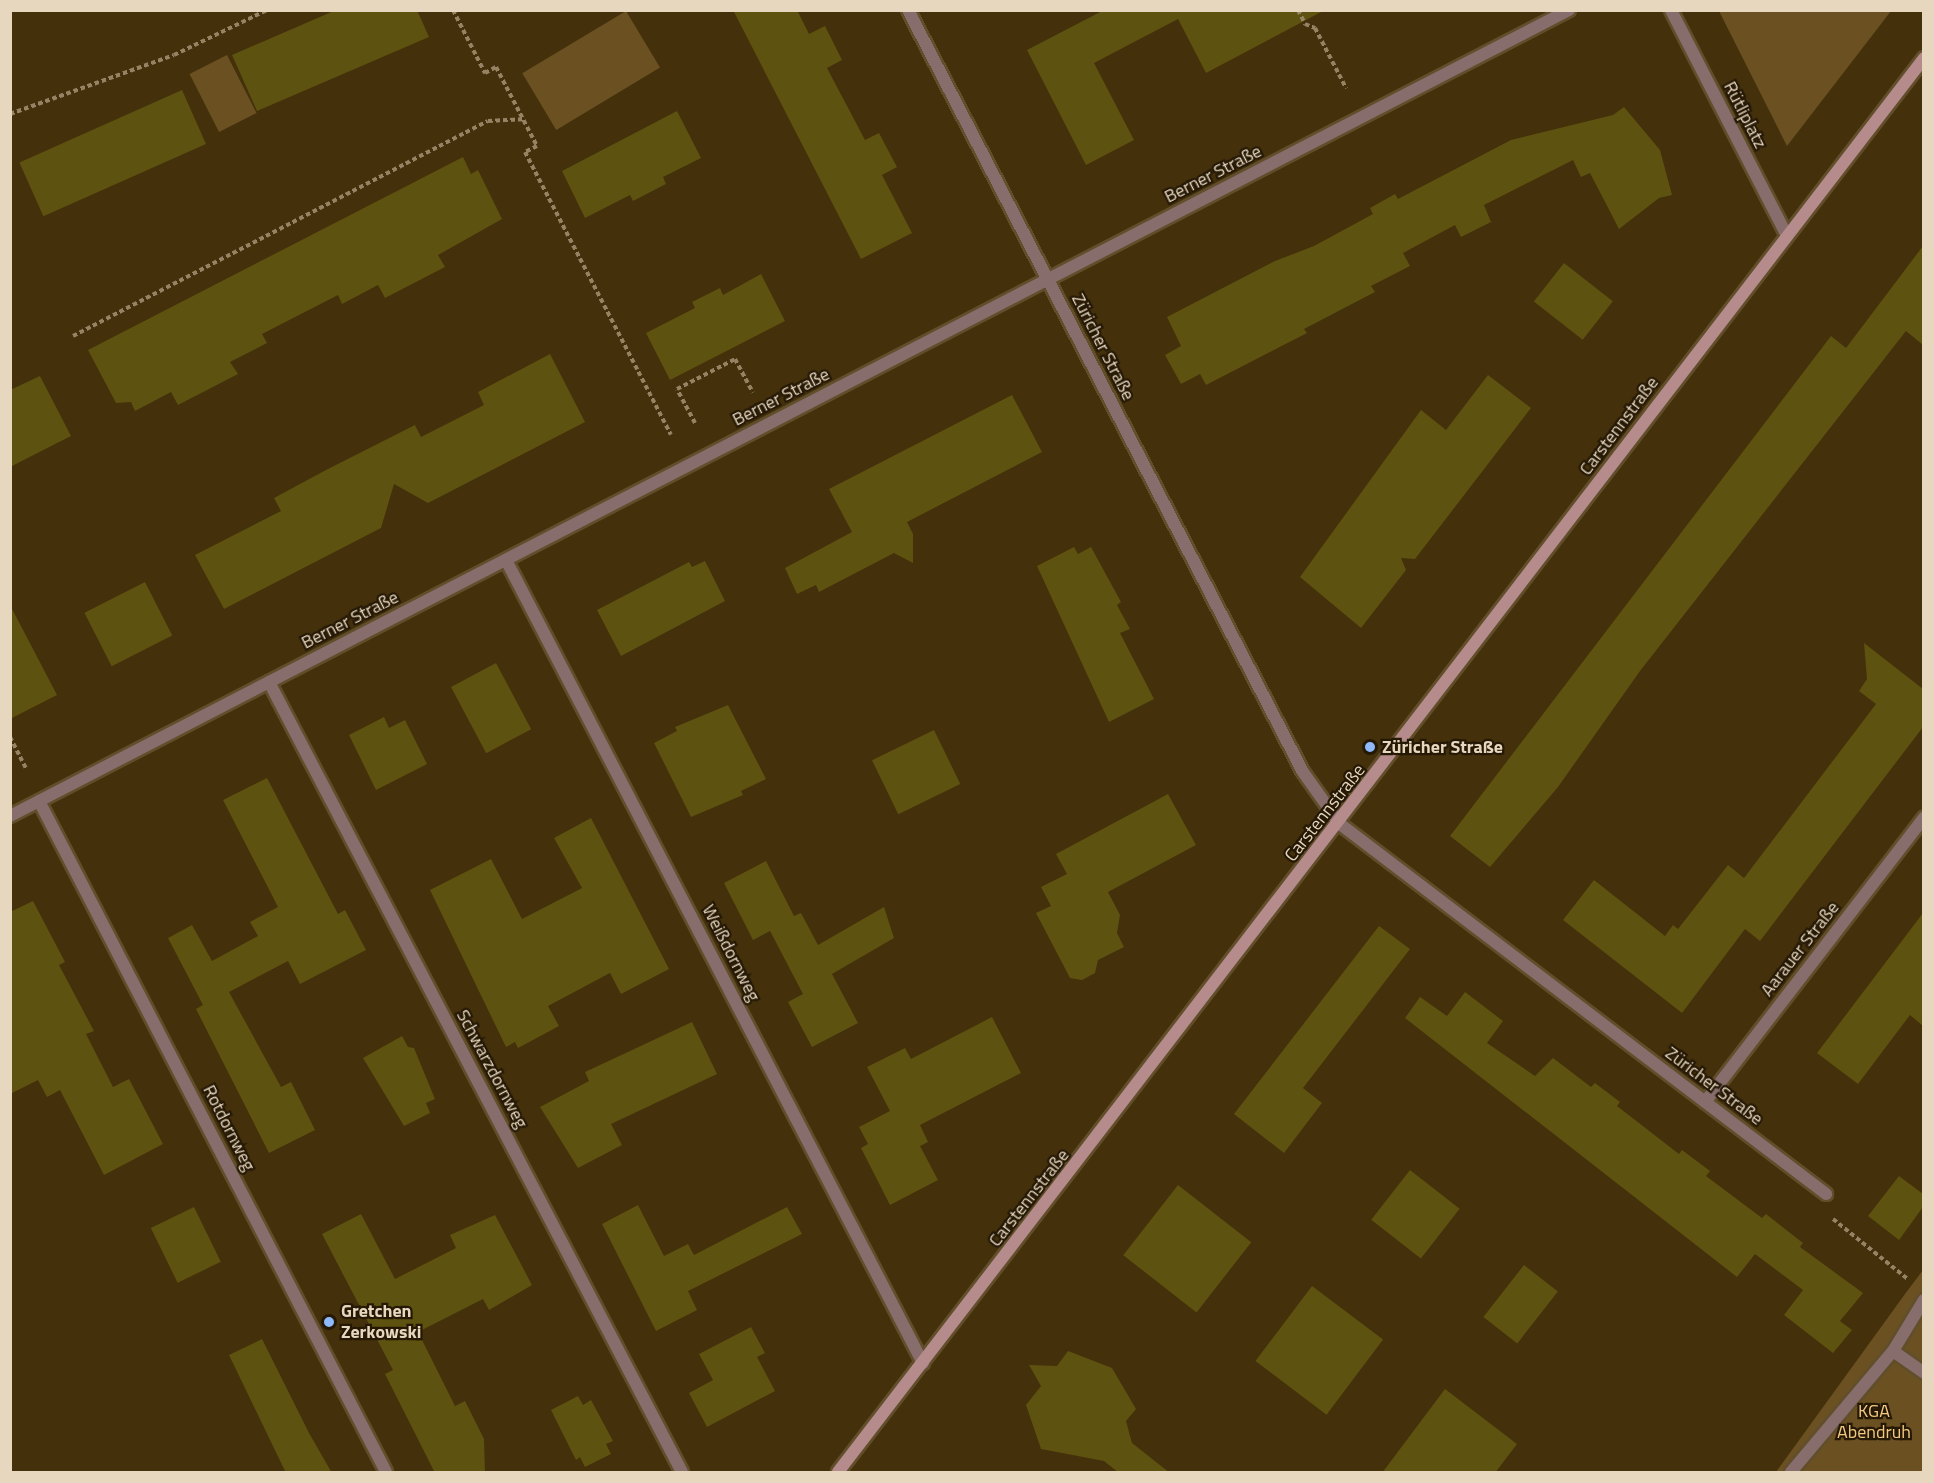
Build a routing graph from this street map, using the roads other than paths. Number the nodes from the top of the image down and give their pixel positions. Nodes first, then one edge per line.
1 (908, 10) edge
2 (1569, 10) edge
3 (1671, 10) edge
4 (1923, 58) edge
5 (1787, 236) junction
6 (1047, 279) junction
7 (506, 560) junction
8 (269, 682) junction
9 (39, 801) junction
10 (10, 816) edge
11 (1923, 818) edge
12 (1340, 824) junction
13 (1705, 1102) junction
14 (1826, 1194) dead end
15 (1923, 1300) edge
16 (1893, 1351) junction
17 (923, 1363) junction
18 (1923, 1373) edge
19 (386, 1473) edge
20 (682, 1473) edge
21 (838, 1473) edge
22 (1791, 1473) edge

1 - 6 street, Züricher Straße
2 - 6 street, Berner Straße
3 - 5 street, Rütliplatz
4 - 5 street, Carstennstraße
5 - 12 street, Carstennstraße
6 - 7 street, Berner Straße
6 - 12 street, Züricher Straße
7 - 8 street, Berner Straße
7 - 17 street, Weißdornweg
8 - 9 street, Berner Straße
8 - 20 street, Schwarzdornweg
9 - 10 street, Berner Straße
9 - 19 street, Rotdornweg
11 - 13 street, Aarauer Straße
12 - 13 street, Züricher Straße
12 - 17 street, Carstennstraße
13 - 14 street, Züricher Straße
15 - 16 street
16 - 18 street
16 - 22 street
17 - 21 street, Carstennstraße

